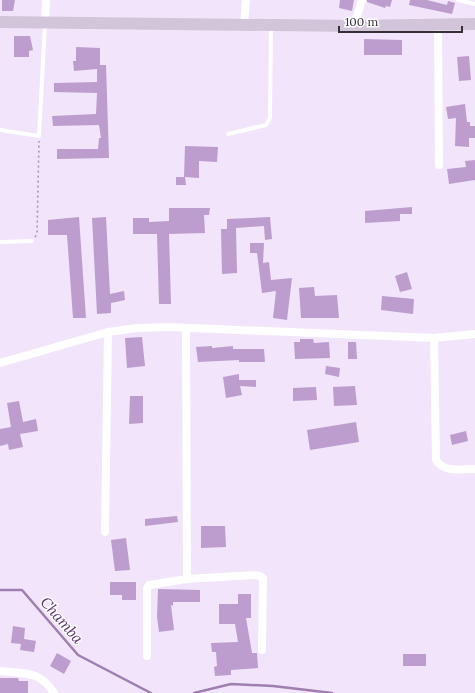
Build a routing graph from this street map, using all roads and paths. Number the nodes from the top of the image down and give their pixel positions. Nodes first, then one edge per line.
1 (46, 0) edge
2 (246, 0) edge
3 (362, 0) edge
4 (458, 0) edge
5 (475, 4) edge
6 (0, 22) edge
7 (45, 23) junction
8 (244, 24) junction
9 (271, 24) junction
10 (438, 24) junction
11 (475, 24) edge
12 (354, 26) junction
13 (0, 130) edge
14 (228, 134) dead end
15 (39, 136) junction
16 (439, 165) dead end
17 (32, 241) joint
18 (0, 242) edge
19 (186, 328) junction
20 (108, 332) junction
21 (475, 334) edge
22 (434, 338) junction
23 (0, 363) edge
24 (475, 469) edge
25 (105, 532) dead end
26 (187, 579) junction
27 (262, 650) dead end
28 (147, 656) dead end
29 (0, 670) edge
30 (54, 693) edge

1 - 7 street
2 - 8 street
3 - 12 street
4 - 5 lane
6 - 7 main road
7 - 8 main road
7 - 15 lane
8 - 9 main road
9 - 12 main road
9 - 14 lane
10 - 11 main road
10 - 12 main road
10 - 16 street
13 - 15 lane
15 - 17 path
17 - 18 lane
19 - 20 street
19 - 22 street
19 - 26 street
20 - 23 street
20 - 25 street
21 - 22 street
22 - 24 street
26 - 27 street
26 - 28 street
29 - 30 street

